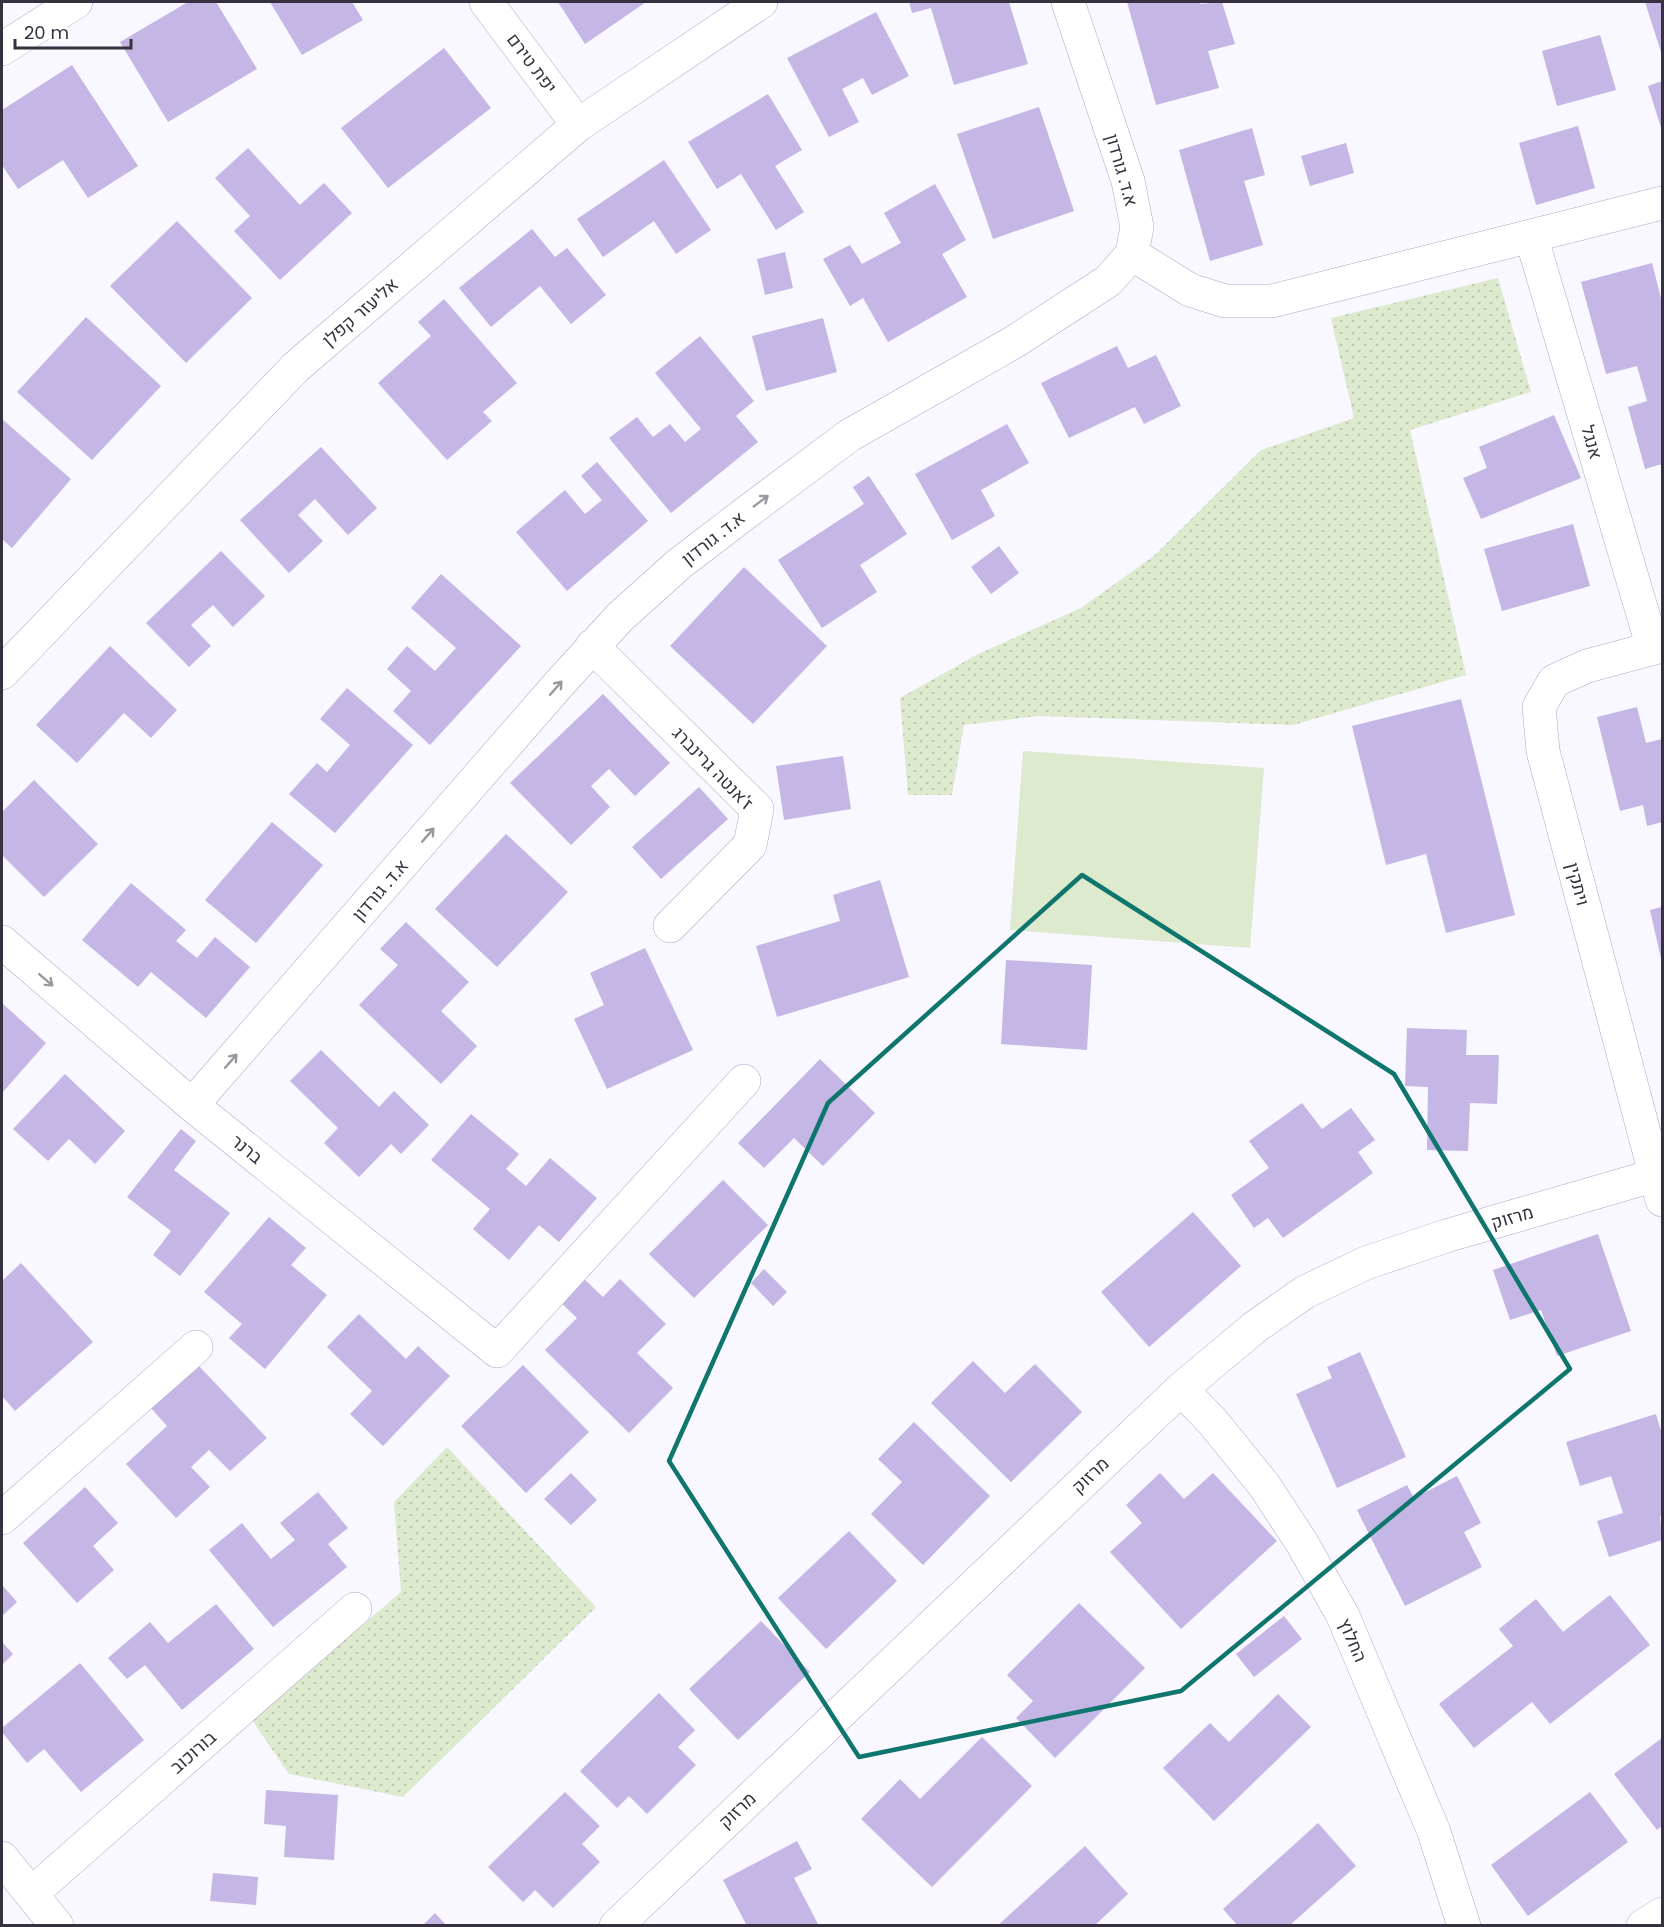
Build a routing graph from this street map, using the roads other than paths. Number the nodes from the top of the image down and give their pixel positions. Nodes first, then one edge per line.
1 (76, 2) edge
2 (486, 2) edge
3 (761, 2) edge
4 (1068, 2) edge
5 (2, 49) edge
6 (578, 125) junction
7 (1662, 203) edge
8 (1531, 236) junction
9 (1132, 254) junction
10 (592, 646) junction
11 (1658, 647) edge
12 (2, 673) edge
13 (670, 926) dead end
14 (2, 942) edge
15 (744, 1081) dead end
16 (192, 1106) junction
17 (1659, 1187) edge
18 (196, 1347) dead end
19 (1181, 1389) junction
20 (2, 1518) edge
21 (355, 1609) dead end
22 (2, 1858) edge
23 (31, 1894) junction
24 (1662, 1914) edge
25 (57, 1926) edge
26 (616, 1926) edge
27 (1464, 1926) edge
28 (1643, 1926) edge

1 - 5 street
2 - 6 street, יפת טירם
3 - 6 street, אליעזר קפלן
4 - 9 street, א.ד. גורדון
6 - 12 street, אליעזר קפלן
7 - 8 street
8 - 9 street
8 - 11 street, אנגל
10 -> 9 street, א.ד. גורדון
10 - 13 street, ז'אנטה גרינברג
16 -> 10 street, א.ד. גורדון
11 - 17 street, ויתקין
14 -> 16 street, ברנר
15 - 16 street, ברנר
17 - 19 street, מרזוק
18 - 20 street
19 - 26 street, מרזוק
19 - 27 street, החלוץ
21 - 23 street, בורוכוב
22 - 23 street
23 - 25 street
24 - 28 street

